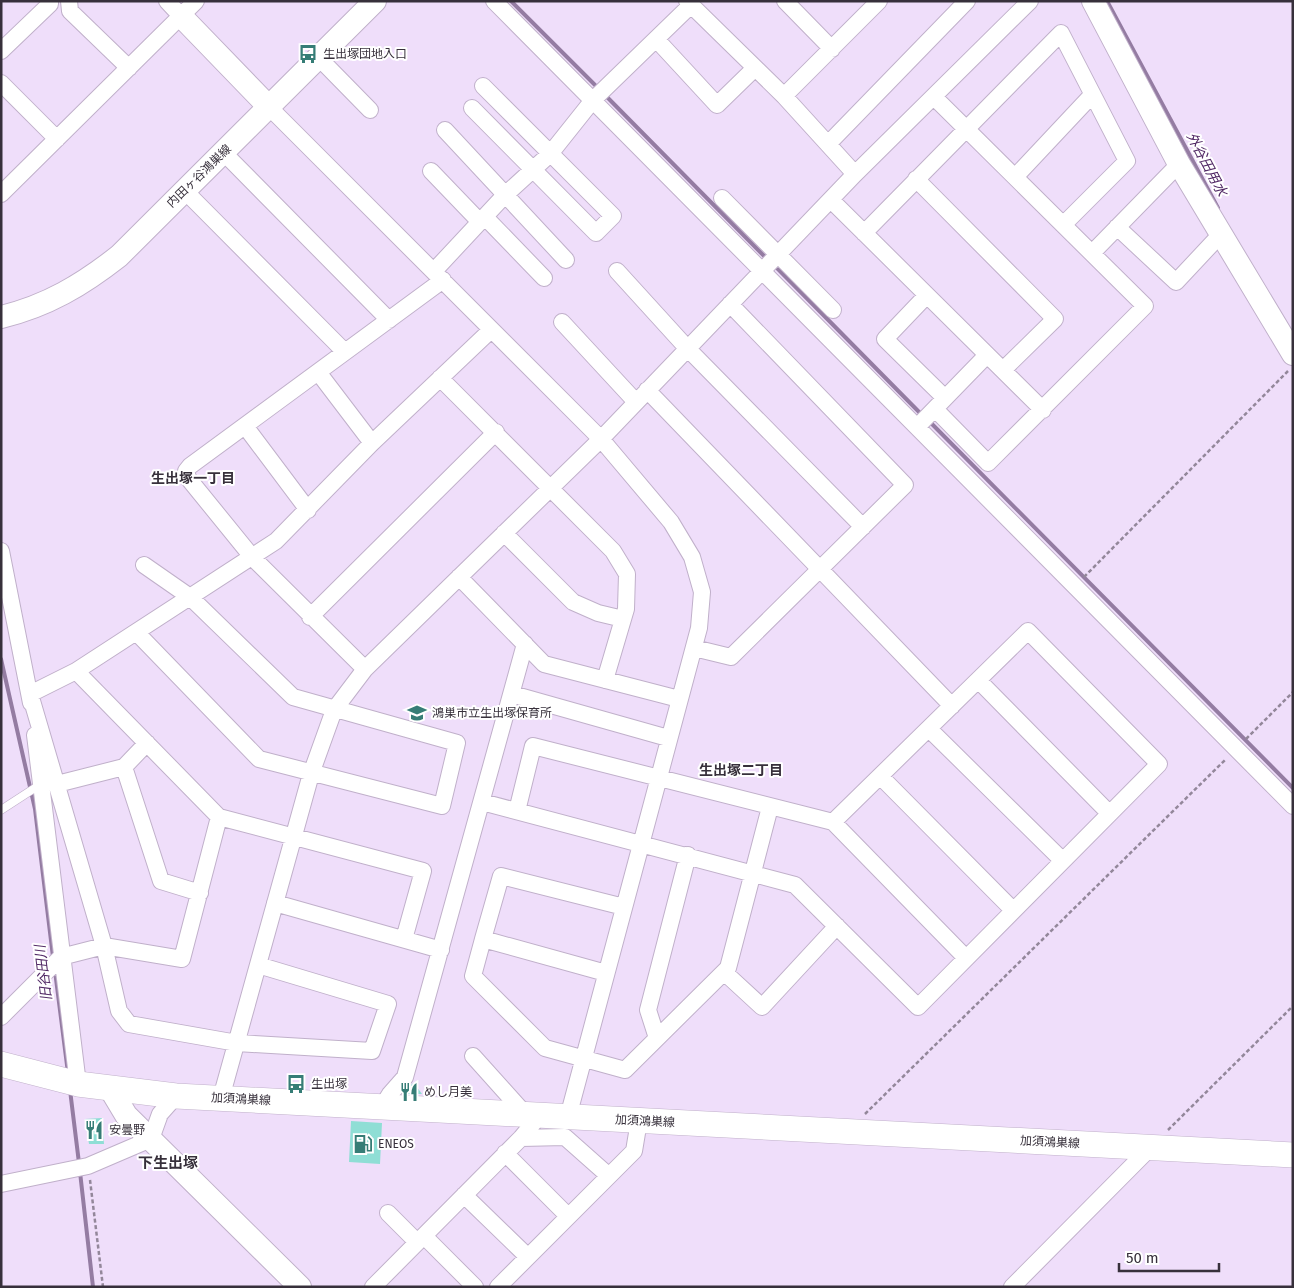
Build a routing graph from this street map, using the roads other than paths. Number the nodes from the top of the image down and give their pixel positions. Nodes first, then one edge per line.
1 (50, 1) edge
2 (69, 1) edge
3 (375, 1) edge
4 (494, 1) edge
5 (785, 1) edge
6 (879, 1) edge
7 (967, 1) edge
8 (1030, 1) edge
9 (1093, 1) edge
10 (689, 3) edge
11 (182, 6) edge
12 (656, 39) junction
13 (832, 49) junction
14 (1, 51) edge
15 (319, 58) junction
16 (128, 68) junction
17 (755, 68) junction
18 (1, 83) edge
19 (483, 86) dead end
20 (1092, 95) junction
21 (784, 96) junction
22 (934, 97) junction
23 (593, 100) junction
24 (270, 107) junction
25 (472, 108) dead end
26 (370, 110) dead end
27 (965, 128) junction
28 (445, 130) dead end
29 (56, 139) junction
30 (828, 144) junction
31 (223, 152) junction
32 (550, 154) junction
33 (1179, 164) junction
34 (534, 170) junction
35 (431, 171) dead end
36 (855, 174) junction
37 (1015, 177) junction
38 (916, 179) junction
39 (184, 190) junction
40 (1, 194) edge
41 (505, 195) junction
42 (722, 198) dead end
43 (831, 200) junction
44 (482, 219) junction
45 (1064, 224) junction
46 (1117, 227) junction
47 (864, 233) junction
48 (1221, 234) junction
49 (1093, 252) junction
50 (778, 254) junction
51 (566, 260) dead end
52 (617, 271) dead end
53 (761, 271) junction
54 (438, 276) junction
55 (544, 278) dead end
56 (927, 295) junction
57 (730, 304) junction
58 (832, 310) dead end
59 (1, 317) edge
60 (389, 320) junction
61 (562, 322) dead end
62 (491, 330) junction
63 (687, 348) junction
64 (345, 352) junction
65 (987, 355) junction
66 (1291, 361) edge
67 (1003, 370) junction
68 (318, 372) junction
69 (440, 378) junction
70 (642, 396) junction
71 (940, 404) junction
72 (1043, 410) junction
73 (245, 426) junction
74 (917, 427) junction
75 (496, 432) junction
76 (600, 439) junction
77 (372, 443) junction
78 (552, 487) junction
79 (308, 510) junction
80 (863, 527) junction
81 (504, 533) junction
82 (1, 551) edge
83 (253, 558) junction
84 (144, 565) dead end
85 (821, 570) junction
86 (459, 577) junction
87 (190, 597) junction
88 (310, 617) junction
89 (623, 619) junction
90 (136, 632) junction
91 (525, 644) junction
92 (694, 648) junction
93 (365, 669) junction
94 (76, 671) junction
95 (605, 680) junction
96 (978, 680) junction
97 (30, 694) junction
98 (512, 694) junction
99 (678, 699) junction
100 (952, 706) junction
101 (334, 710) junction
102 (929, 729) junction
103 (668, 738) junction
104 (147, 743) junction
105 (124, 767) junction
106 (311, 774) junction
107 (880, 776) junction
108 (659, 779) junction
109 (41, 784) junction
110 (57, 784) junction
111 (482, 802) junction
112 (1293, 806) edge
113 (770, 807) junction
114 (1, 810) edge
115 (517, 811) junction
116 (1109, 814) junction
117 (219, 818) junction
118 (833, 822) junction
119 (293, 838) junction
120 (641, 842) junction
121 (688, 855) junction
122 (1062, 860) junction
123 (754, 873) junction
124 (200, 893) junction
125 (275, 903) junction
126 (624, 906) junction
127 (1013, 910) junction
128 (837, 926) junction
129 (404, 939) junction
130 (483, 939) junction
131 (104, 946) junction
132 (442, 950) junction
133 (61, 956) junction
134 (966, 958) junction
135 (258, 965) junction
136 (724, 972) junction
137 (606, 973) junction
138 (1, 1017) edge
139 (657, 1038) junction
140 (237, 1043) junction
141 (473, 1056) dead end
142 (584, 1060) junction
143 (1, 1064) edge
144 (78, 1084) junction
145 (111, 1090) junction
146 (176, 1096) junction
147 (222, 1098) junction
148 (382, 1107) junction
149 (568, 1117) junction
150 (639, 1121) junction
151 (529, 1123) junction
152 (151, 1139) junction
153 (1150, 1147) junction
154 (505, 1153) junction
155 (1293, 1155) edge
156 (609, 1176) junction
157 (1, 1184) edge
158 (464, 1196) junction
159 (388, 1213) dead end
160 (568, 1216) junction
161 (421, 1239) junction
162 (528, 1257) junction
163 (384, 1283) edge
164 (300, 1287) edge
165 (475, 1287) edge
166 (498, 1287) edge
167 (1012, 1287) edge

1 - 14 street
2 - 16 street
3 - 15 street, 内田ヶ谷鴻巣線
4 - 23 street
5 - 13 street
6 - 13 street
7 - 30 street
8 - 22 street
9 - 33 street
10 - 12 street
10 - 17 street
11 - 16 street
11 - 24 street
12 - 17 street
12 - 23 street
13 - 21 street
15 - 24 street, 内田ヶ谷鴻巣線
15 - 26 street
16 - 29 street
17 - 21 street
18 - 29 street
19 - 32 street
20 - 27 street
20 - 37 street
20 - 45 street
21 - 30 street
22 - 27 street
22 - 36 street
23 - 32 street
23 - 53 street
24 - 31 street, 内田ヶ谷鴻巣線
24 - 54 street
25 - 34 street
27 - 37 street
27 - 38 street
28 - 41 street
29 - 40 street
30 - 36 street
31 - 39 street, 内田ヶ谷鴻巣線
31 - 60 street
32 - 34 street
32 - 34 street
33 - 46 street
33 - 48 street
34 - 41 street
35 - 44 street
36 - 43 street
37 - 45 street
38 - 47 street
38 - 67 street
39 - 59 street, 内田ヶ谷鴻巣線
39 - 64 street
41 - 44 street
41 - 51 street
42 - 50 street
43 - 47 street
43 - 50 street
44 - 54 street
44 - 55 street
45 - 49 street
46 - 48 street
46 - 49 street
47 - 56 street
48 - 66 street
49 - 72 street
50 - 53 street
50 - 58 street
52 - 63 street
53 - 57 street
53 - 74 street
54 - 60 street
54 - 62 street
56 - 65 street
56 - 71 street
57 - 63 street
57 - 80 street
60 - 64 street
61 - 70 street
62 - 69 street
62 - 76 street
63 - 70 street
63 - 80 street
64 - 68 street
65 - 67 street
65 - 71 street
67 - 72 street
68 - 73 street
68 - 77 street
69 - 75 street
69 - 77 street
70 - 76 street
70 - 85 street
71 - 72 street
71 - 74 street
73 - 79 street
73 - 83 street
74 - 112 street
75 - 78 street
75 - 88 street
76 - 78 street
76 - 92 street
77 - 79 street
78 - 81 street
78 - 89 street
79 - 83 street
80 - 85 street
81 - 86 street
81 - 89 street
82 - 97 street
83 - 87 street
83 - 88 street
84 - 87 street
85 - 92 street
85 - 100 street
86 - 91 street
86 - 93 street
87 - 90 street
87 - 101 street
88 - 93 street
89 - 95 street
90 - 94 street
90 - 106 street
91 - 95 street
91 - 98 street
92 - 99 street
93 - 101 street
94 - 97 street
94 - 104 street
95 - 99 street
96 - 100 street
96 - 116 street
96 - 116 street
97 - 109 street
97 - 110 street
98 - 103 street
98 - 111 street
99 - 103 street
100 - 102 street
101 - 106 street
101 - 106 street
102 - 107 street
102 - 122 street
103 - 108 street
104 - 105 street
104 - 117 street
105 - 110 street
105 - 124 street
106 - 119 street
107 - 118 street
107 - 127 street
108 - 113 street
108 - 115 street
108 - 120 street
109 - 114 lane
109 - 133 street
110 - 131 street
111 - 115 street
111 - 132 street
113 - 118 street
113 - 123 street
115 - 120 street
116 - 122 street
117 - 119 street
117 - 124 street
118 - 134 street
119 - 125 street
119 - 129 street
120 - 121 street
120 - 126 street
121 - 123 street
121 - 139 street
122 - 127 street
123 - 128 street
123 - 136 street
124 - 131 street
125 - 129 street
125 - 135 street
126 - 130 street
126 - 137 street
127 - 134 street
128 - 134 street
128 - 136 street
129 - 132 street
130 - 137 street
130 - 142 street
131 - 133 street
131 - 140 street
132 - 148 street
133 - 138 street
133 - 144 street
135 - 140 street
135 - 140 street
136 - 139 street
137 - 142 street
139 - 142 street
140 - 147 street
141 - 151 street
142 - 149 street
143 - 144 main road, 加須鴻巣線
144 - 145 main road, 加須鴻巣線
145 - 146 main road, 加須鴻巣線
145 - 152 street
146 - 147 main road, 加須鴻巣線
146 - 152 street
147 - 148 main road, 加須鴻巣線
148 - 151 main road, 加須鴻巣線
149 - 150 main road, 加須鴻巣線
149 - 151 main road, 加須鴻巣線
150 - 153 main road, 加須鴻巣線
150 - 156 street
151 - 154 street
151 - 156 street
152 - 157 street
152 - 164 street
153 - 155 main road, 加須鴻巣線
153 - 167 street
154 - 158 street
154 - 160 street
156 - 160 street
158 - 161 street
158 - 162 street
159 - 161 street
160 - 162 street
161 - 163 street
161 - 165 street
162 - 166 street

